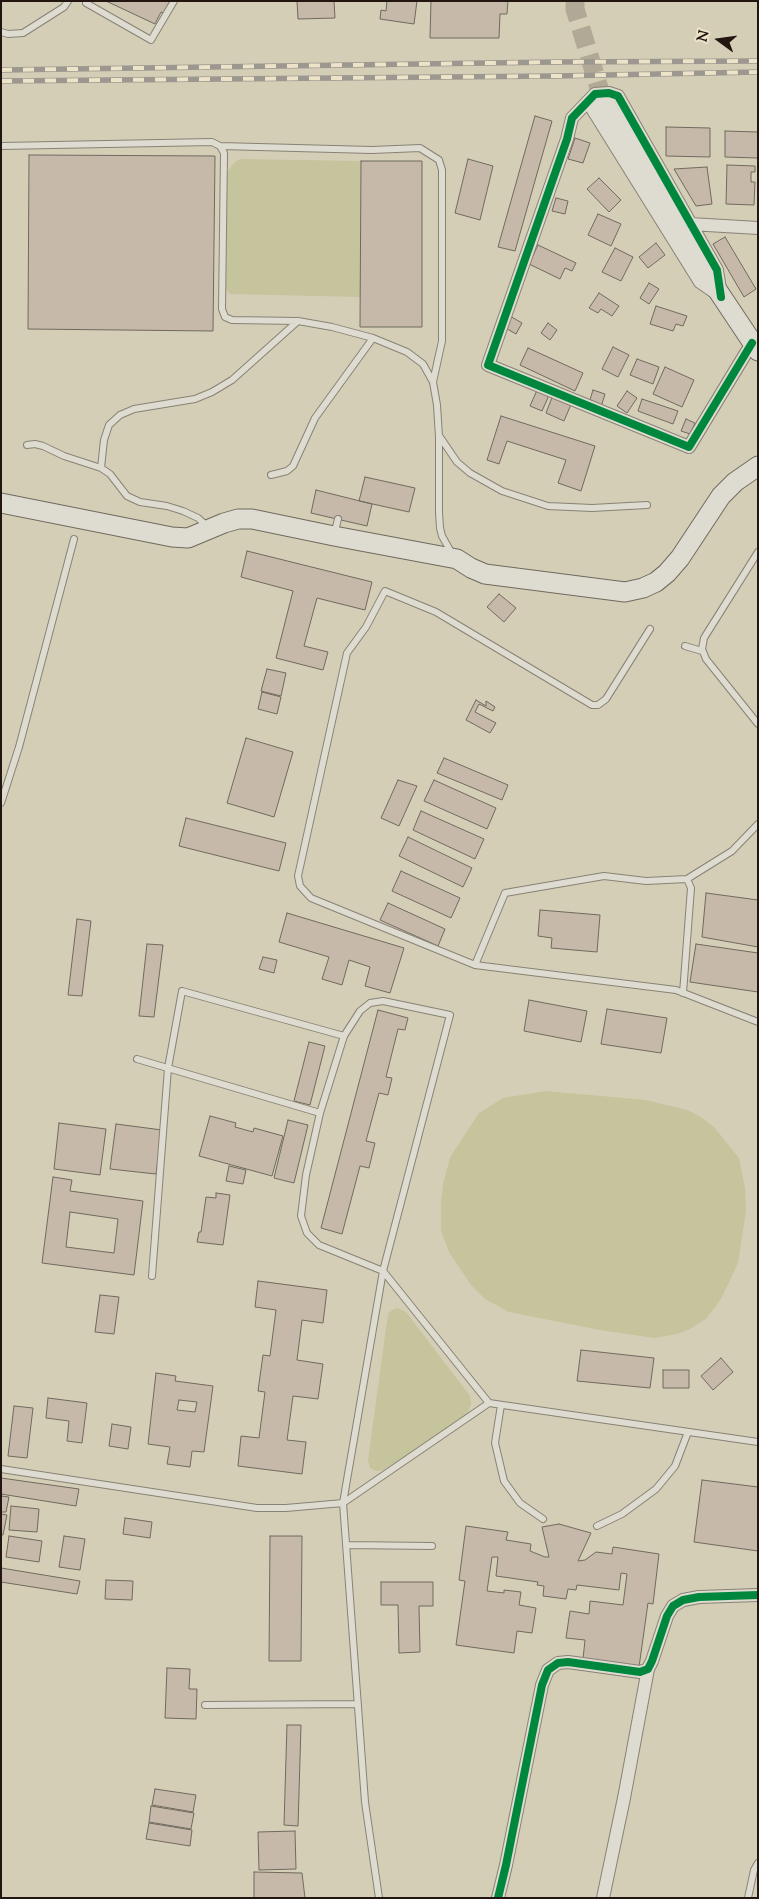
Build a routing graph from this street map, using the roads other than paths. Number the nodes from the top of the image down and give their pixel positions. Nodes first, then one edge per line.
1 (68, 1) edge
2 (87, 1) edge
3 (174, 1) edge
4 (1, 32) edge
5 (596, 102) junction
6 (1, 146) edge
7 (220, 146) junction
8 (690, 224) junction
9 (758, 228) edge
10 (721, 296) junction
11 (298, 321) junction
12 (373, 338) junction
13 (755, 347) edge
14 (434, 382) junction
15 (439, 437) junction
16 (27, 445) dead end
17 (758, 466) edge
18 (101, 468) junction
19 (271, 475) dead end
20 (1, 503) edge
21 (647, 505) dead end
22 (211, 529) junction
23 (74, 540) dead end
24 (758, 552) edge
25 (457, 559) junction
26 (650, 629) dead end
27 (686, 646) dead end
28 (702, 651) junction
29 (758, 724) edge
30 (2, 795) edge
31 (1, 803) edge
32 (758, 824) edge
33 (686, 879) junction
34 (475, 965) junction
35 (683, 993) junction
36 (758, 1022) edge
37 (344, 1036) junction
38 (137, 1059) dead end
39 (168, 1068) junction
40 (320, 1113) junction
41 (383, 1271) junction
42 (152, 1276) dead end
43 (489, 1403) junction
44 (500, 1404) junction
45 (688, 1432) junction
46 (758, 1442) edge
47 (1, 1468) edge
48 (343, 1503) junction
49 (543, 1519) dead end
50 (597, 1526) dead end
51 (346, 1545) junction
52 (432, 1546) dead end
53 (758, 1595) edge
54 (648, 1669) junction
55 (358, 1704) junction
56 (205, 1705) dead end
57 (758, 1863) edge
58 (379, 1898) edge
59 (498, 1898) edge
60 (603, 1898) edge
61 (748, 1898) edge

1 - 4 lane
2 - 3 lane
5 - 8 street
5 - 10 main road
5 - 10 street
5 - 13 street
6 - 7 lane
7 - 11 lane
7 - 14 lane
8 - 9 street
8 - 10 street
10 - 13 main road
11 - 12 lane
11 - 18 lane
12 - 14 lane
12 - 19 lane
14 - 15 lane
15 - 21 lane
15 - 25 lane
16 - 18 lane
17 - 25 main road
18 - 22 lane
20 - 22 main road
22 - 25 main road
23 - 30 lane
24 - 28 lane
26 - 34 lane
27 - 28 lane
28 - 29 lane
30 - 31 lane
32 - 33 lane
33 - 34 lane
33 - 35 lane
34 - 35 lane
35 - 36 lane
37 - 39 lane
37 - 40 lane
37 - 41 lane
38 - 39 lane
39 - 40 lane
39 - 42 lane
40 - 41 lane
41 - 43 lane
41 - 48 lane
43 - 44 lane
43 - 48 lane
44 - 45 lane
44 - 49 lane
45 - 46 lane
45 - 50 lane
47 - 48 lane
48 - 51 lane
51 - 52 lane
51 - 55 lane
53 - 54 street
54 - 59 street
54 - 60 street
55 - 56 lane
55 - 58 lane
57 - 61 lane

